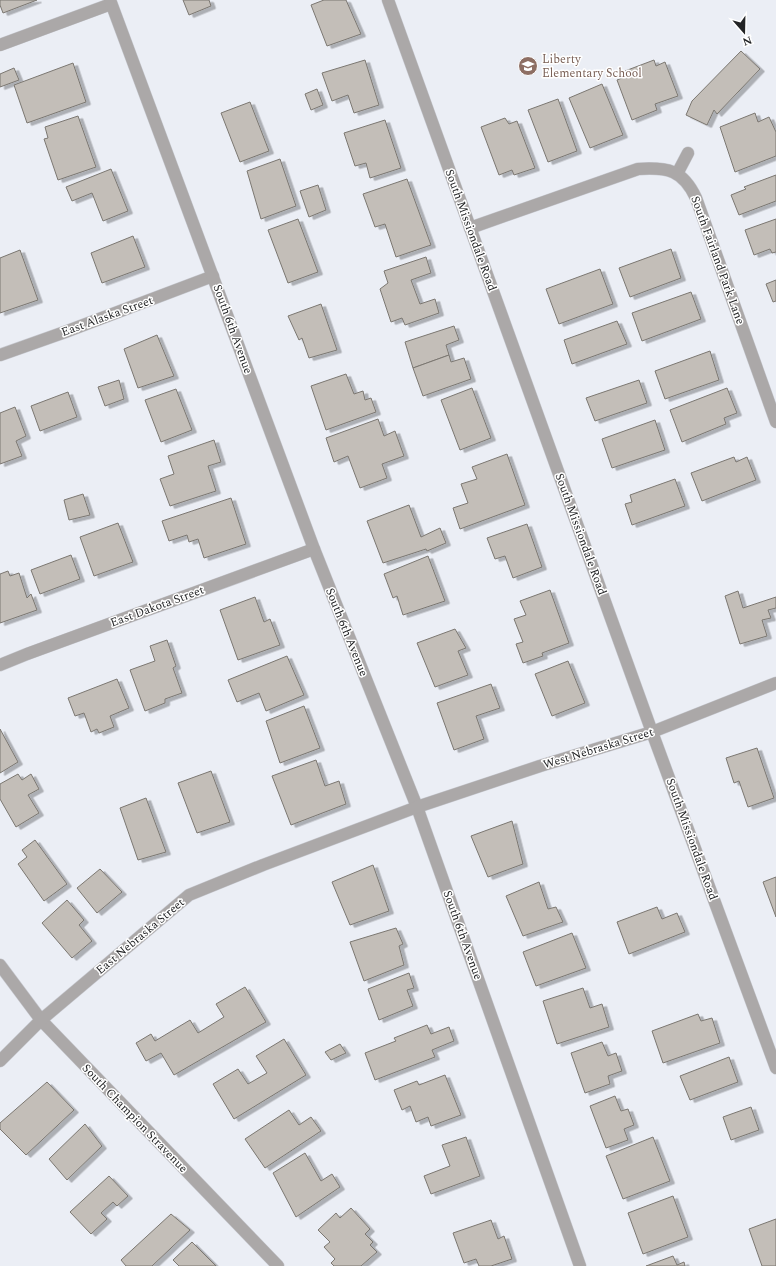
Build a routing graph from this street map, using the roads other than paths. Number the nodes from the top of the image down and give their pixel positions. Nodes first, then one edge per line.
1 (388, 0) edge
2 (111, 2) edge
3 (0, 45) edge
4 (688, 153) dead end
5 (677, 174) junction
6 (470, 228) junction
7 (213, 276) junction
8 (0, 355) edge
9 (776, 422) edge
10 (314, 548) junction
11 (0, 665) edge
12 (776, 683) edge
13 (652, 732) junction
14 (417, 807) junction
15 (0, 965) edge
16 (41, 1020) junction
17 (0, 1061) edge
18 (776, 1068) edge
19 (278, 1266) edge
20 (580, 1266) edge

1 - 6 street, South Missiondale Road
2 - 3 street
2 - 7 street, South 6th Avenue
4 - 5 street
5 - 6 street, South Fairland Park Lane
5 - 9 street, South Fairland Park Lane
6 - 13 street, South Missiondale Road
7 - 8 street, East Alaska Street
7 - 10 street, South 6th Avenue
10 - 11 street, East Dakota Street
10 - 14 street, South 6th Avenue
12 - 13 street, West Nebraska Street
13 - 14 street, West Nebraska Street
13 - 18 street, South Missiondale Road
14 - 16 street, East Nebraska Street
14 - 20 street, South 6th Avenue
15 - 16 street, South Champion Stravenue
16 - 17 street, East Nebraska Street
16 - 19 street, South Champion Stravenue

